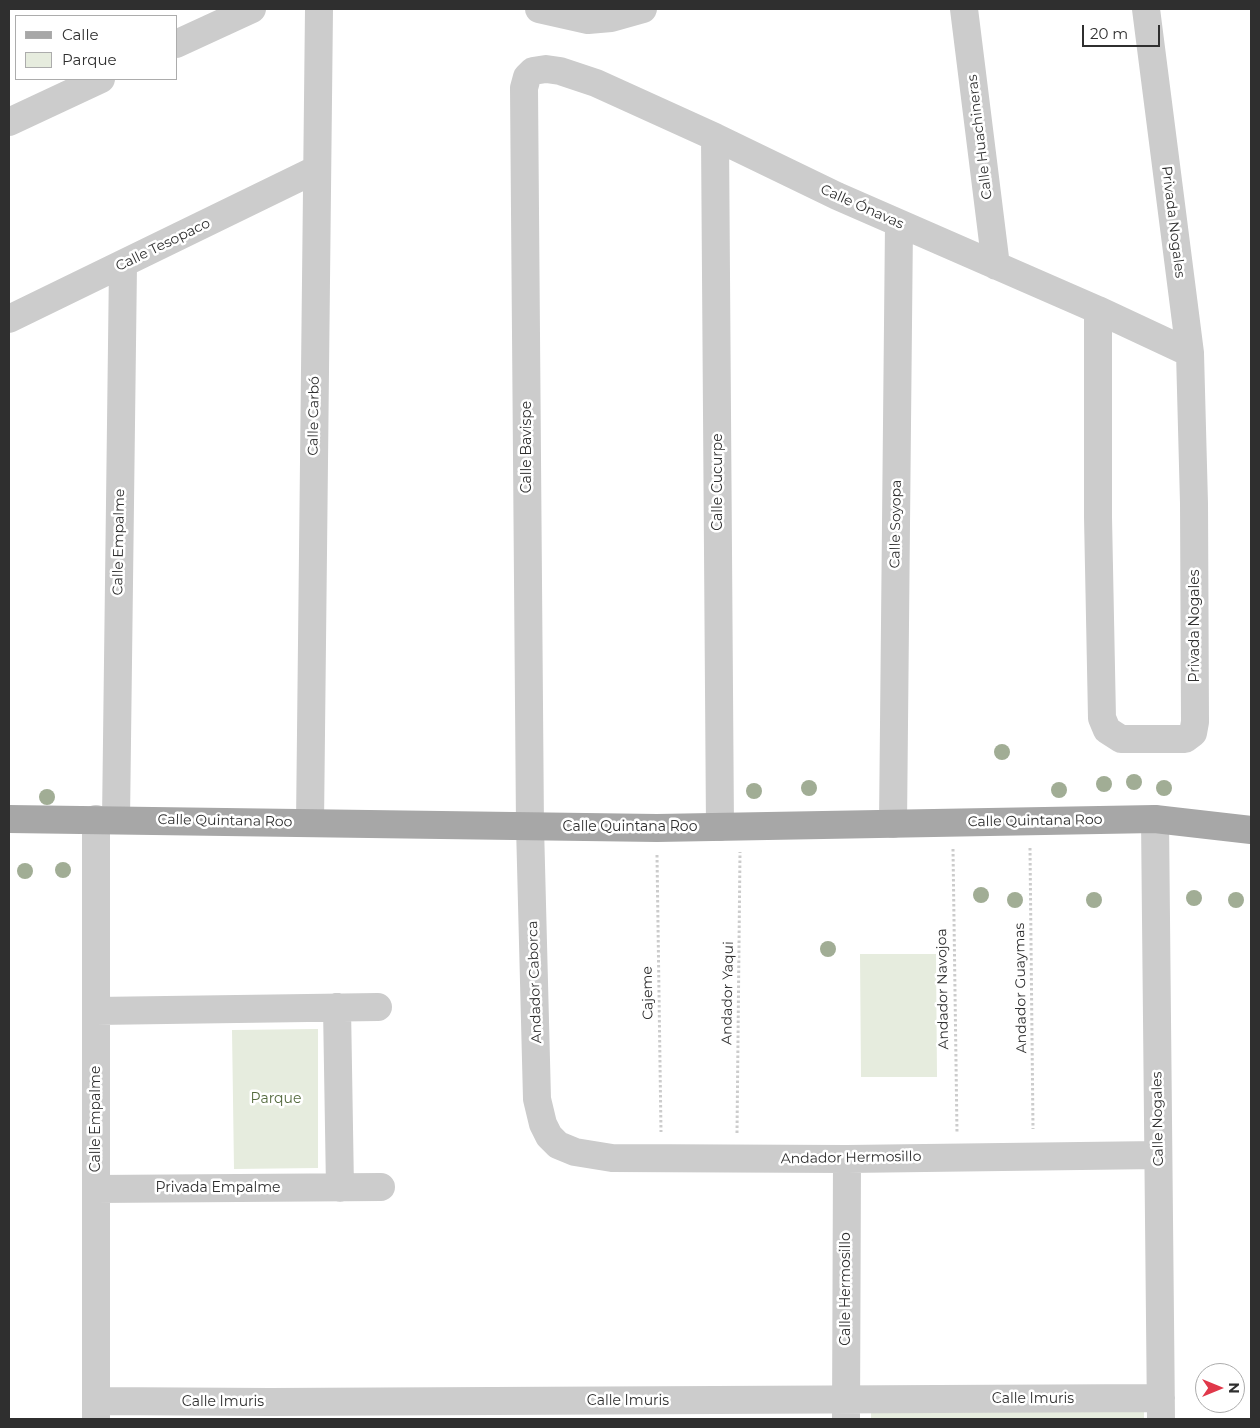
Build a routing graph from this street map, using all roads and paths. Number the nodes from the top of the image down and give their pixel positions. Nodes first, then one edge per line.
1 (252, 9) edge
2 (319, 9) edge
3 (539, 9) edge
4 (643, 9) edge
5 (964, 9) edge
6 (1146, 9) edge
7 (178, 43) edge
8 (533, 70) joint
9 (100, 80) edge
10 (9, 122) edge
11 (715, 137) junction
12 (317, 169) junction
13 (899, 224) junction
14 (123, 265) junction
15 (996, 266) junction
16 (1098, 310) junction
17 (9, 319) edge
18 (1190, 353) junction
19 (1251, 813) edge
20 (9, 819) edge
21 (106, 819) junction
22 (1155, 819) junction
23 (1030, 822) junction
24 (310, 823) junction
25 (952, 823) junction
26 (893, 824) junction
27 (530, 826) junction
28 (730, 827) junction
29 (657, 828) junction
30 (1251, 830) edge
31 (378, 1007) dead end
32 (337, 1008) junction
33 (96, 1011) junction
34 (549, 1136) joint
35 (1158, 1154) junction
36 (1034, 1155) junction
37 (957, 1156) junction
38 (662, 1157) junction
39 (737, 1159) junction
40 (847, 1159) junction
41 (381, 1187) dead end
42 (340, 1188) junction
43 (96, 1189) junction
44 (846, 1409) edge
45 (1161, 1409) edge
46 (96, 1410) edge
47 (446, 1410) edge
48 (647, 1410) edge
49 (270, 1411) edge

1 - 7 street
2 - 12 street, Calle Carbó
3 - 4 street
5 - 15 street, Calle Huachineras
6 - 18 street, Privada Nogales
8 - 11 street, Calle Ónavas
8 - 27 street, Calle Bavispe
9 - 10 street
11 - 13 street, Calle Ónavas
11 - 28 street, Calle Cucurpe
12 - 14 street, Calle Tesopaco
12 - 24 street, Calle Carbó
13 - 15 street, Calle Ónavas
13 - 26 street, Calle Soyopa
14 - 17 street, Calle Tesopaco
14 - 21 street, Calle Empalme
15 - 16 street, Calle Ónavas
16 - 18 street, Calle Ónavas
16 - 18 street, Privada Nogales
19 - 22 main road
20 - 21 main road, Calle Quintana Roo
21 - 24 main road, Calle Quintana Roo
21 - 33 street, Calle Empalme
22 - 23 main road, Calle Quintana Roo
22 - 30 main road, Calle Quintana Roo
22 - 35 street, Calle Nogales
23 - 25 main road, Calle Quintana Roo
23 - 36 path, Andador Guaymas
24 - 27 main road, Calle Quintana Roo
25 - 26 main road, Calle Quintana Roo
25 - 37 path, Andador Navojoa
26 - 28 main road, Calle Quintana Roo
27 - 29 main road, Calle Quintana Roo
27 - 34 street, Andador Caborca
28 - 29 main road, Calle Quintana Roo
28 - 39 path, Andador Yaqui
29 - 38 path, Cajeme
31 - 32 street
32 - 33 street
32 - 42 street
33 - 43 street, Calle Empalme
34 - 38 street, Andador Hermosillo
35 - 36 street, Andador Hermosillo
35 - 45 street, Calle Nogales
36 - 37 street, Andador Hermosillo
37 - 40 street, Andador Hermosillo
38 - 39 street, Andador Hermosillo
39 - 40 street, Andador Hermosillo
40 - 44 street, Calle Hermosillo
41 - 42 street, Privada Empalme
42 - 43 street, Privada Empalme
43 - 46 street, Calle Empalme
44 - 45 street, Calle Imuris
44 - 48 street, Calle Imuris
46 - 49 street, Calle Imuris
47 - 48 street, Calle Imuris
47 - 49 street, Calle Imuris

